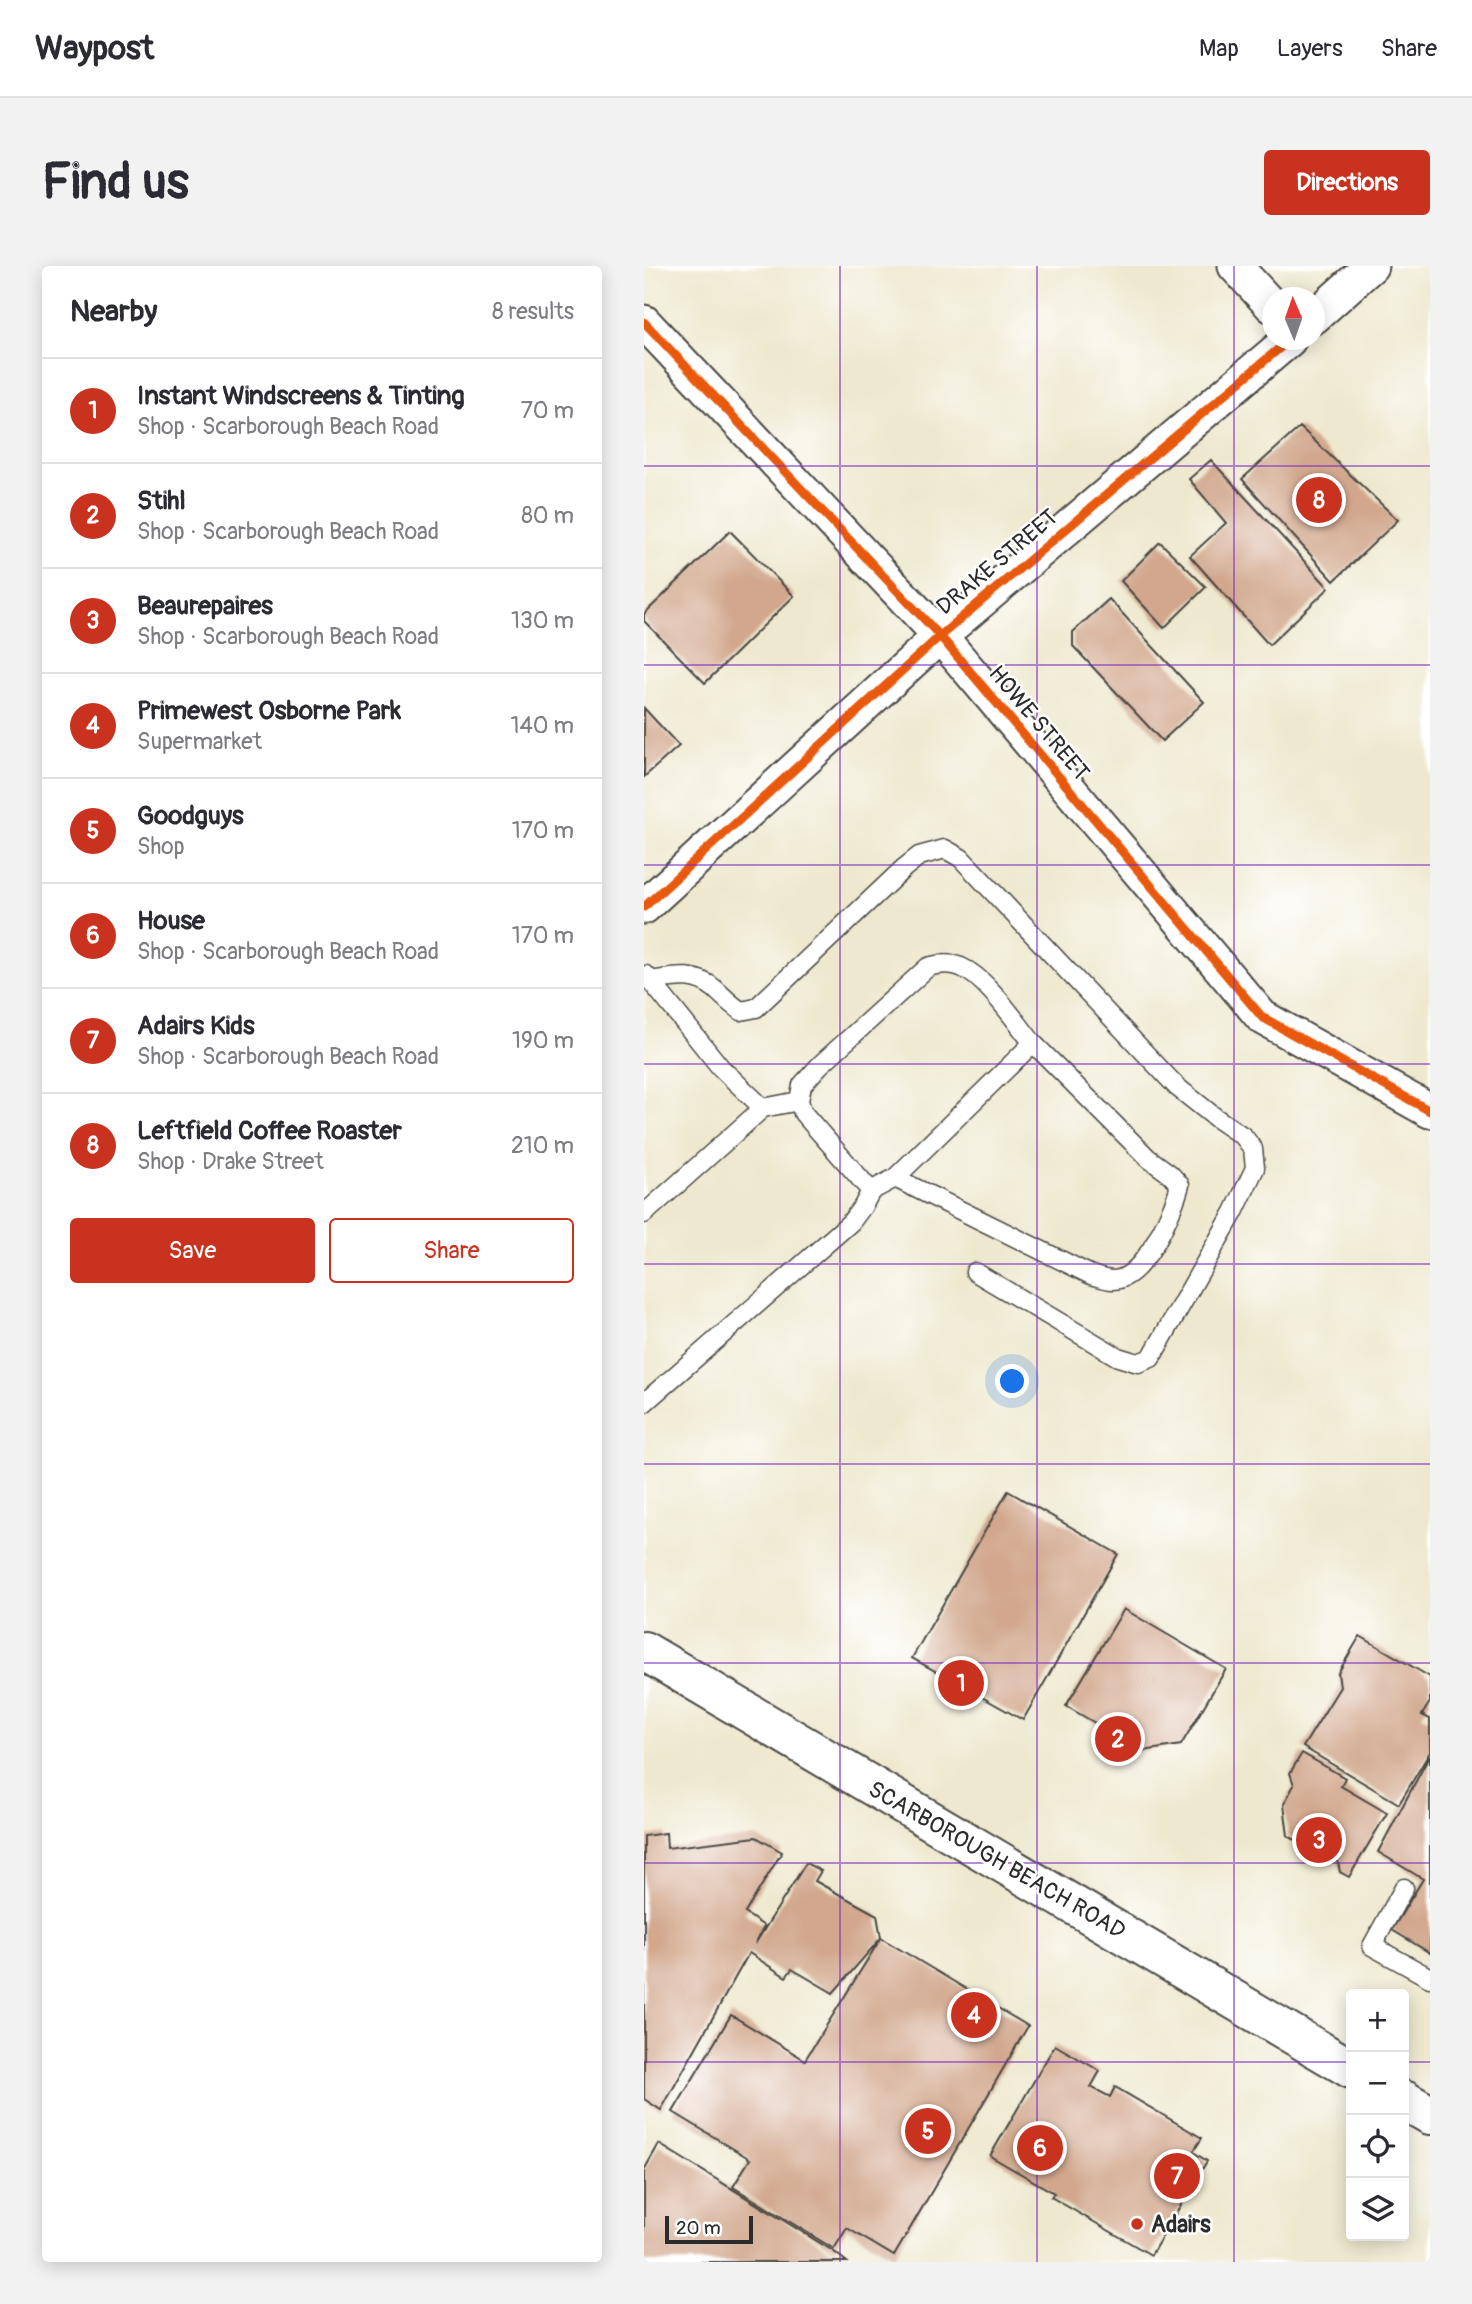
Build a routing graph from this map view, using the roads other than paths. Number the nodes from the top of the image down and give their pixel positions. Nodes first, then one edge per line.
1 (1235, 266) edge
2 (1371, 266) edge
3 (1262, 295) edge
4 (1325, 307) edge
5 (644, 322) edge
6 (1277, 350) edge
7 (940, 636) junction
8 (644, 906) edge
9 (647, 977) edge
10 (1033, 1043) junction
11 (799, 1101) junction
12 (763, 1108) junction
13 (1430, 1111) edge
14 (895, 1178) junction
15 (871, 1191) junction
16 (644, 1214) edge
17 (975, 1272) dead end
18 (644, 1403) edge
19 (644, 1651) edge
20 (1404, 1888) dead end
21 (1430, 1978) edge
22 (1346, 2066) edge

1 - 3 street
2 - 4 street
5 - 7 street, HOWE STREET
6 - 7 street, DRAKE STREET
7 - 8 street, DRAKE STREET
7 - 13 street, HOWE STREET
9 - 12 lane
9 - 17 lane
10 - 11 lane
10 - 14 lane
10 - 14 lane
11 - 12 lane
11 - 15 lane
12 - 16 lane
14 - 15 lane
15 - 18 lane
19 - 22 main road, SCARBOROUGH BEACH ROAD
20 - 21 lane

